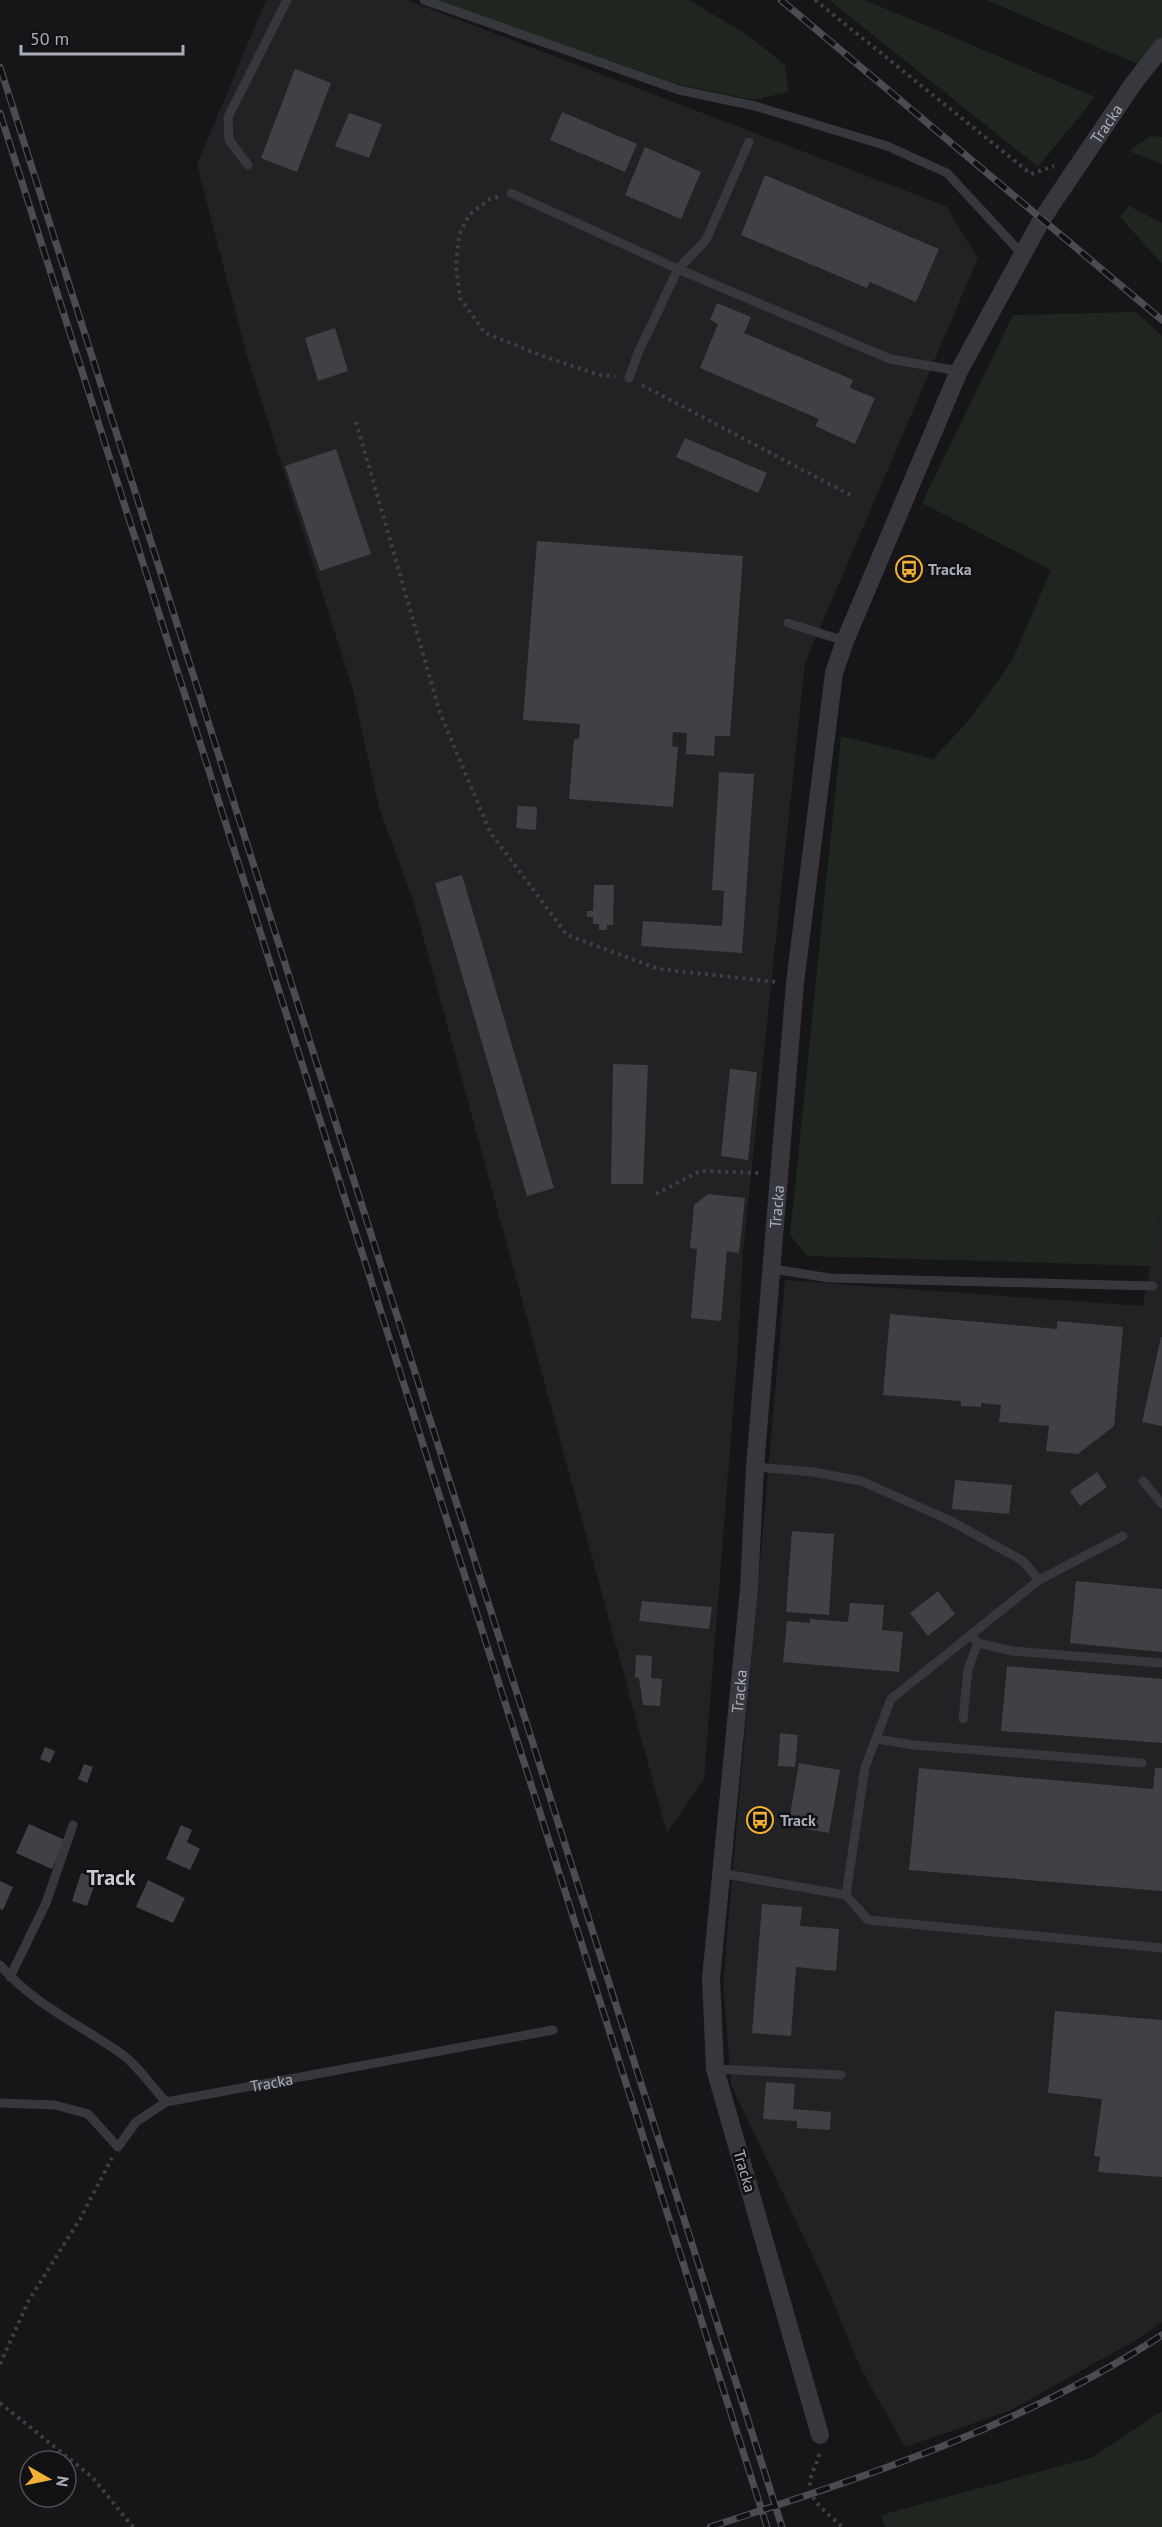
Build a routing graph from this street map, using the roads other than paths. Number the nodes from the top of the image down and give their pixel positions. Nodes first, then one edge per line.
1 (287, 0) edge
2 (424, 0) edge
3 (1162, 47) edge
4 (749, 142) dead end
5 (248, 165) dead end
6 (511, 193) road end
7 (1023, 255) junction
8 (678, 269) junction
9 (959, 371) junction
10 (629, 378) road end
11 (788, 623) dead end
12 (845, 641) junction
13 (773, 1269) junction
14 (1154, 1286) dead end
15 (755, 1467) junction
16 (1143, 1481) dead end
17 (1162, 1504) edge
18 (1123, 1536) dead end
19 (1039, 1580) junction
20 (971, 1635) junction
21 (978, 1643) junction
22 (1162, 1663) edge
23 (963, 1719) dead end
24 (877, 1739) junction
25 (1142, 1763) dead end
26 (73, 1825) dead end
27 (720, 1873) junction
28 (846, 1895) junction
29 (1162, 1948) edge
30 (0, 1965) edge
31 (10, 1977) junction
32 (553, 2030) dead end
33 (715, 2069) junction
34 (841, 2075) dead end
35 (166, 2102) junction
36 (0, 2103) edge
37 (820, 2435) road end

1 - 5 lane
2 - 7 lane
3 - 7 street, Tracka
4 - 8 lane
6 - 8 lane
7 - 9 street, Tracka
8 - 9 lane
8 - 10 lane
9 - 12 street, Tracka
11 - 12 lane
12 - 13 street, Tracka
13 - 14 lane
13 - 15 street, Tracka
15 - 19 lane
15 - 27 street, Tracka
16 - 17 lane
18 - 19 lane
19 - 20 lane
20 - 21 lane
20 - 24 lane
21 - 22 lane
21 - 23 lane
24 - 25 lane
24 - 28 lane
26 - 31 lane
27 - 28 lane
27 - 33 street, Tracka
28 - 29 lane
30 - 31 lane
31 - 35 lane
32 - 35 lane, Tracka
33 - 34 lane
33 - 37 street, Tracka
35 - 36 lane, Tracka

